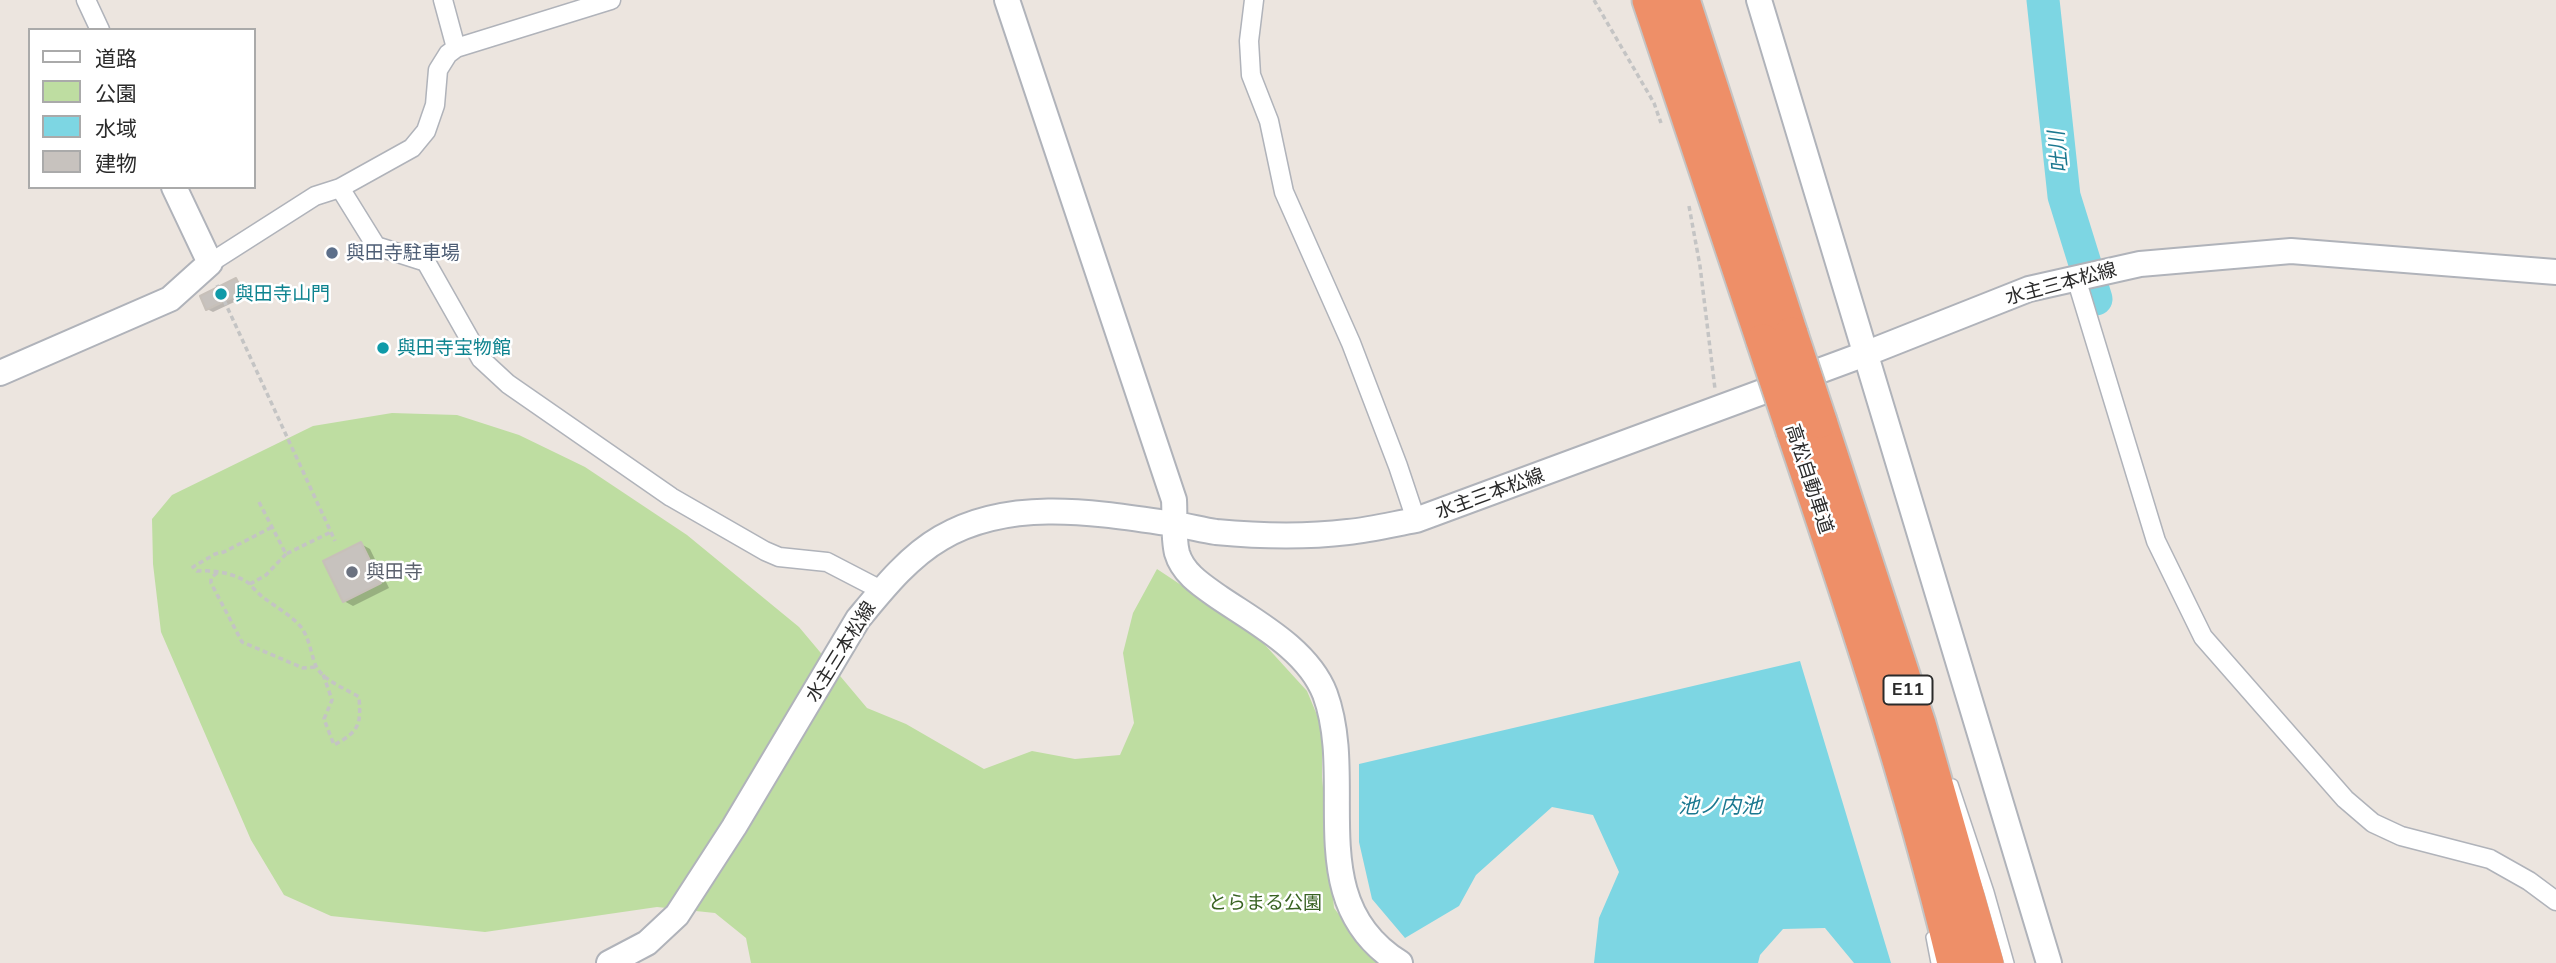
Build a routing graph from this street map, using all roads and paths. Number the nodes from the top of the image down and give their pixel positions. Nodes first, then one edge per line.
1 (86, 0) edge
2 (443, 0) edge
3 (611, 0) edge
4 (1007, 0) edge
5 (1254, 0) edge
6 (1594, 0) edge
7 (1649, 0) edge
8 (1682, 0) edge
9 (1759, 0) edge
10 (99, 28) edge
11 (456, 48) junction
12 (1662, 127) dead end
13 (340, 188) junction
14 (175, 189) edge
15 (1688, 198) dead end
16 (210, 263) junction
17 (2556, 272) edge
18 (2076, 278) junction
19 (1777, 338) junction
20 (1865, 354) junction
21 (1, 371) edge
22 (1717, 409) junction
23 (259, 502) dead end
24 (1416, 520) junction
25 (1176, 524) junction
26 (272, 527) junction
27 (331, 532) junction
28 (335, 541) dead end
29 (286, 554) junction
30 (217, 573) junction
31 (250, 584) junction
32 (881, 590) junction
33 (1866, 605) junction
34 (316, 667) junction
35 (323, 674) junction
36 (1922, 698) dead end
37 (1874, 715) dead end
38 (1950, 775) dead end
39 (2556, 901) edge
40 (1929, 928) dead end
41 (609, 963) edge
42 (1400, 963) edge
43 (1936, 963) edge
44 (1954, 963) edge
45 (1987, 963) edge
46 (2009, 963) edge
47 (2049, 963) edge

1 - 10 street
2 - 11 street
3 - 11 street
4 - 25 street
5 - 24 street
6 - 12 path
7 - 19 highway, 高松自動車道 / E11
8 - 19 highway, 高松自動車道 / E11
9 - 20 street
11 - 13 street
13 - 16 street
13 - 32 street
14 - 16 street
15 - 22 path
16 - 21 street
16 - 27 path
17 - 18 street, 水主三本松線
18 - 20 street, 水主三本松線
18 - 39 street
19 - 33 highway, 高松自動車道 / E11, bridge
20 - 22 street, 水主三本松線
20 - 47 street
22 - 24 street, 水主三本松線
23 - 26 path
24 - 25 street, 水主三本松線
25 - 32 street, 水主三本松線
25 - 42 street
26 - 29 path
26 - 30 path
27 - 28 path
27 - 29 path
29 - 31 path
30 - 31 path
30 - 34 path
31 - 34 path
32 - 41 street, 水主三本松線
33 - 36 lane
33 - 37 lane
33 - 44 highway, 高松自動車道 / E11
33 - 45 highway, 高松自動車道 / E11
34 - 35 path
35 - 35 path
38 - 46 lane
40 - 43 lane

